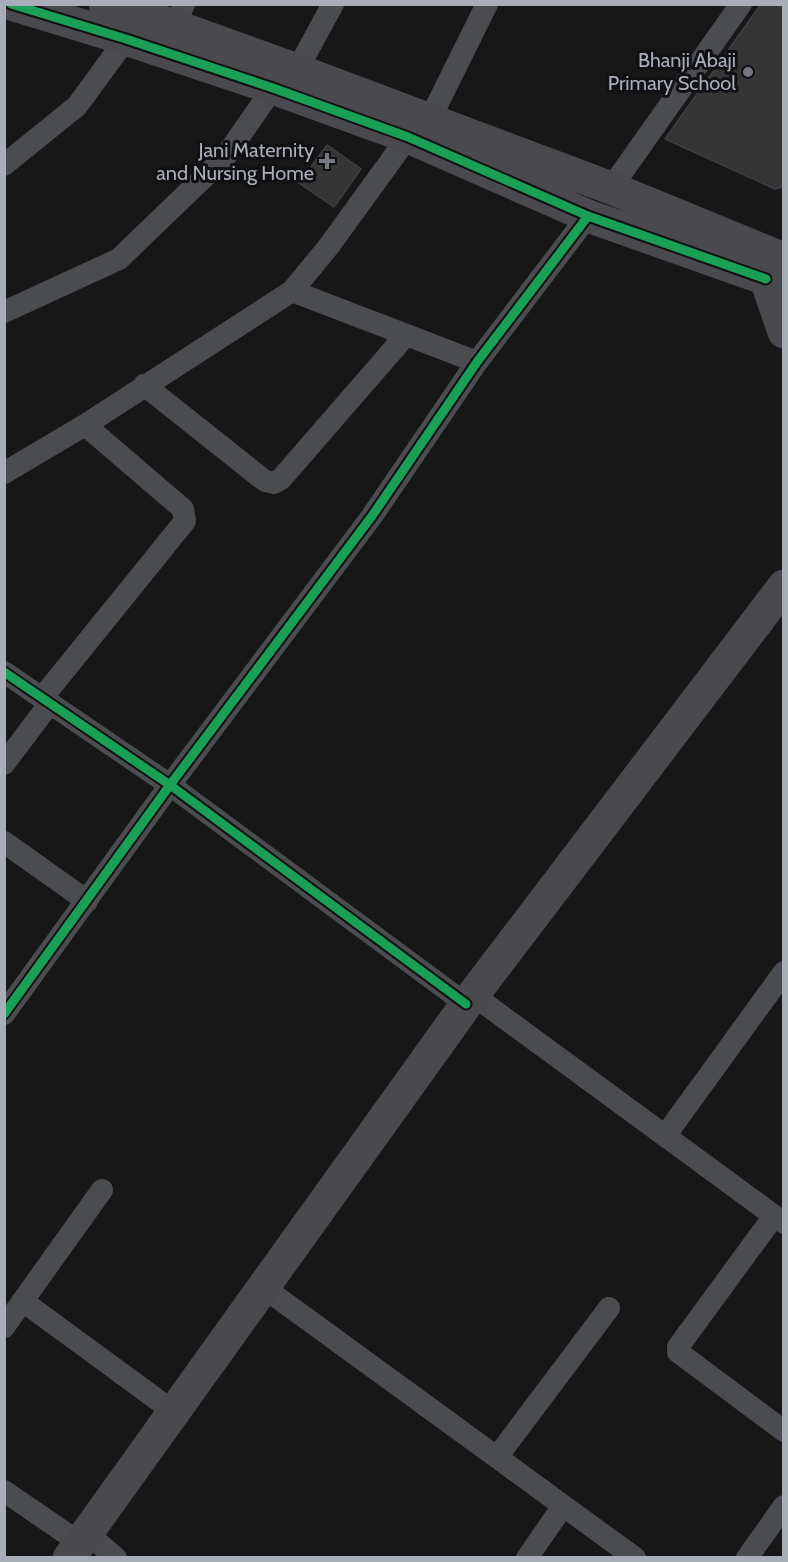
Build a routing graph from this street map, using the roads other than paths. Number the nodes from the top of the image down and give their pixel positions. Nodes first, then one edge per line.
1 (11, 4) edge
2 (105, 4) edge
3 (333, 4) edge
4 (487, 4) edge
5 (741, 4) edge
6 (179, 15) edge
7 (126, 39) junction
8 (285, 79) junction
9 (419, 129) junction
10 (4, 165) edge
11 (611, 188) junction
12 (588, 216) junction
13 (778, 268) edge
14 (292, 291) junction
15 (4, 312) edge
16 (783, 332) edge
17 (406, 335) junction
18 (477, 362) junction
19 (144, 385) junction
20 (85, 425) junction
21 (4, 473) edge
22 (783, 586) edge
23 (4, 672) edge
24 (46, 700) junction
25 (4, 764) edge
26 (170, 785) junction
27 (4, 842) edge
28 (87, 901) junction
29 (783, 972) edge
30 (469, 999) junction
31 (4, 1014) edge
32 (665, 1136) junction
33 (102, 1190) dead end
34 (779, 1219) edge
35 (263, 1287) junction
36 (24, 1302) junction
37 (609, 1308) dead end
38 (4, 1328) edge
39 (174, 1412) junction
40 (783, 1431) edge
41 (497, 1457) junction
42 (4, 1491) edge
43 (563, 1506) junction
44 (783, 1506) edge
45 (79, 1544) edge
46 (116, 1557) edge
47 (527, 1557) edge
48 (635, 1557) edge
49 (747, 1557) edge

1 - 7 street
2 - 6 street
3 - 8 street
4 - 9 street
5 - 11 street
6 - 8 street
7 - 8 street
7 - 10 street
8 - 9 street
8 - 15 street
9 - 11 street
9 - 12 street
9 - 14 street
11 - 13 street
12 - 13 street
12 - 18 street
13 - 16 street
14 - 17 street
14 - 19 street
17 - 18 street
17 - 19 street
18 - 26 street
19 - 20 street
20 - 21 street
20 - 24 street
22 - 30 street
23 - 24 street
24 - 25 street
24 - 26 street
26 - 28 street
26 - 30 street
27 - 28 street
28 - 31 street
29 - 32 street
30 - 32 street
30 - 35 street
32 - 34 street
33 - 36 street
34 - 40 street
35 - 39 street
35 - 41 street
36 - 38 street
36 - 39 street
37 - 41 street
39 - 45 street
41 - 43 street
42 - 45 street
43 - 47 street
43 - 48 street
44 - 49 street
45 - 46 street

